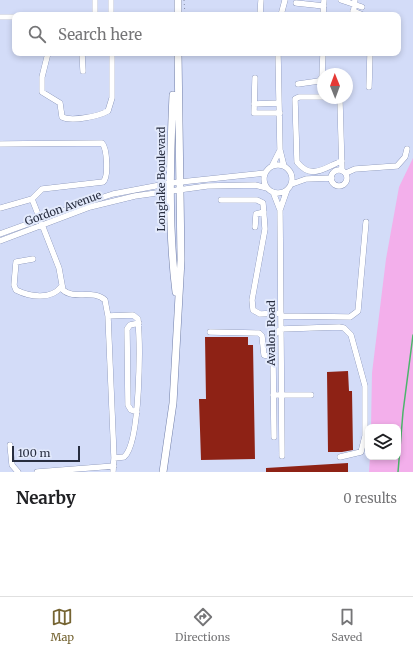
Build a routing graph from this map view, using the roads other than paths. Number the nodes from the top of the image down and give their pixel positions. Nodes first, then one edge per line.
1 (95, 0) edge
2 (111, 0) edge
3 (180, 0) edge
4 (261, 0) edge
5 (285, 0) edge
6 (341, 0) edge
7 (324, 3) edge
8 (296, 4) dead end
9 (352, 6) edge
10 (362, 7) dead end
11 (95, 12) edge
12 (111, 12) edge
13 (179, 12) edge
14 (260, 12) edge
15 (282, 12) edge
16 (0, 17) edge
17 (12, 17) edge
18 (47, 56) edge
19 (82, 56) edge
20 (112, 56) edge
21 (177, 56) edge
22 (177, 56) edge
23 (278, 56) edge
24 (323, 56) edge
25 (370, 56) edge
26 (83, 71) dead end
27 (254, 78) dead end
28 (298, 84) dead end
29 (369, 87) dead end
30 (317, 97) edge
31 (279, 103) junction
32 (254, 104) junction
33 (340, 104) edge
34 (280, 113) junction
35 (0, 144) edge
36 (407, 149) dead end
37 (280, 150) junction
38 (342, 161) junction
39 (272, 166) junction
40 (284, 166) junction
41 (291, 172) junction
42 (344, 172) junction
43 (265, 173) junction
44 (306, 178) junction
45 (332, 178) junction
46 (181, 182) junction
47 (171, 183) junction
48 (292, 184) junction
49 (267, 188) junction
50 (181, 189) junction
51 (287, 190) junction
52 (171, 192) junction
53 (273, 192) junction
54 (32, 199) junction
55 (221, 200) dead end
56 (0, 208) edge
57 (280, 210) junction
58 (264, 212) junction
59 (40, 219) junction
60 (366, 222) dead end
61 (43, 225) junction
62 (255, 227) dead end
63 (0, 234) edge
64 (0, 242) edge
65 (33, 259) dead end
66 (61, 288) junction
67 (177, 305) junction
68 (281, 315) junction
69 (108, 316) junction
70 (139, 323) junction
71 (281, 329) junction
72 (210, 332) dead end
73 (273, 357) junction
74 (282, 394) junction
75 (273, 395) junction
76 (311, 395) dead end
77 (137, 412) junction
78 (274, 437) dead end
79 (10, 445) dead end
80 (282, 456) dead end
81 (340, 457) dead end
82 (114, 458) junction
83 (113, 469) edge
84 (18, 472) edge
85 (37, 472) edge
86 (163, 472) edge

1 - 11 street
2 - 12 street
3 - 13 main road
4 - 14 street
5 - 15 street
6 - 9 street
7 - 8 street
9 - 10 street
16 - 17 street
18 - 20 street
19 - 26 street
21 - 46 main road, Longlake Boulevard
22 - 47 main road, Longlake Boulevard
23 - 31 street
24 - 28 street
25 - 29 street
27 - 32 street
30 - 38 street
31 - 32 street
31 - 34 street
32 - 34 street
33 - 38 street
34 - 37 street
35 - 54 street
36 - 42 street
37 - 39 street
37 - 40 street
38 - 42 street
39 - 40 street
39 - 43 street
40 - 41 street
41 - 44 street
41 - 48 street
42 - 45 street
42 - 45 street
43 - 46 street, Gordon Avenue
43 - 49 street
44 - 45 street
44 - 48 street
46 - 47 street, Gordon Avenue
46 - 50 main road, Longlake Boulevard
47 - 52 main road, Longlake Boulevard
47 - 59 street, Gordon Avenue
48 - 51 street
49 - 50 street, Gordon Avenue
49 - 53 street
50 - 52 street, Gordon Avenue
50 - 67 main road, Longlake Boulevard
51 - 53 street
51 - 57 street, Avalon Road
52 - 61 street, Gordon Avenue
52 - 67 main road, Longlake Boulevard
53 - 57 street, Avalon Road
54 - 56 street
54 - 59 street
55 - 58 street
57 - 68 street, Avalon Road
58 - 62 street
58 - 68 street
59 - 61 street
59 - 63 street, Gordon Avenue
60 - 68 street
61 - 64 street, Gordon Avenue
61 - 66 street
65 - 66 street
66 - 69 street
67 - 86 main road, Longlake Boulevard
68 - 71 street, Avalon Road
69 - 70 street
69 - 82 street
70 - 77 street
70 - 77 street
71 - 73 street
71 - 74 street, Avalon Road
71 - 81 street
72 - 73 street
73 - 75 street
74 - 75 street
74 - 76 street
74 - 80 street, Avalon Road
75 - 78 street
77 - 82 street
79 - 84 street
82 - 83 street
83 - 85 street

